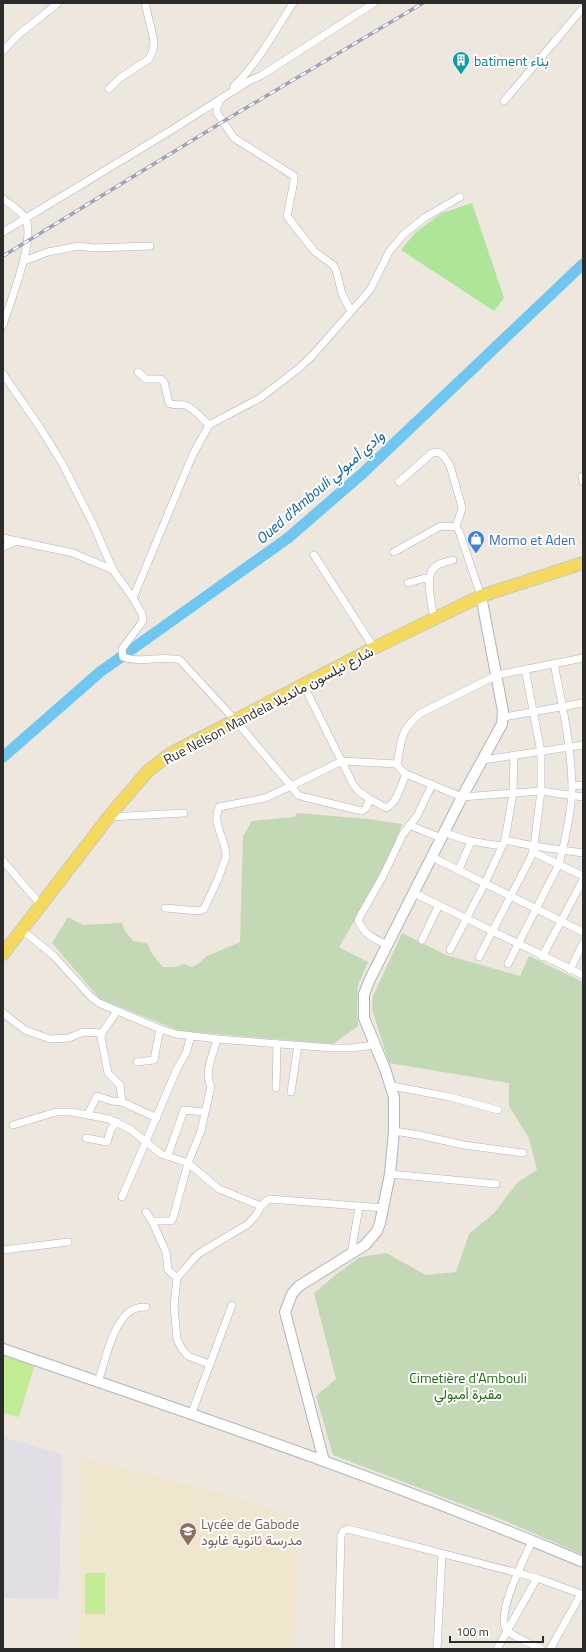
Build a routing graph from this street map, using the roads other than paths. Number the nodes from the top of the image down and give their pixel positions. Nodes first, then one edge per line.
1 (58, 3) edge
2 (145, 3) edge
3 (293, 3) edge
4 (374, 3) edge
5 (583, 8) edge
6 (3, 51) edge
7 (109, 89) dead end
8 (221, 98) junction
9 (504, 101) dead end
10 (460, 197) dead end
11 (3, 199) edge
12 (25, 218) junction
13 (3, 232) edge
14 (150, 246) dead end
15 (24, 261) junction
16 (351, 311) junction
17 (3, 325) edge
18 (138, 372) dead end
19 (3, 374) edge
20 (208, 425) junction
21 (399, 482) dead end
22 (456, 527) junction
23 (3, 538) edge
24 (17, 541) junction
25 (3, 546) edge
26 (394, 552) dead end
27 (314, 555) dead end
28 (453, 560) dead end
29 (583, 563) edge
30 (113, 570) junction
31 (428, 580) junction
32 (408, 583) dead end
33 (481, 596) junction
34 (133, 598) junction
35 (434, 618) junction
36 (374, 648) junction
37 (583, 658) edge
38 (554, 664) junction
39 (525, 669) junction
40 (497, 675) junction
41 (303, 684) junction
42 (583, 703) edge
43 (562, 707) junction
44 (533, 712) junction
45 (504, 717) junction
46 (235, 720) junction
47 (583, 745) edge
48 (569, 747) junction
49 (541, 752) junction
50 (514, 755) junction
51 (484, 760) junction
52 (342, 761) junction
53 (397, 764) junction
54 (406, 774) junction
55 (432, 785) junction
56 (583, 785) edge
57 (291, 786) junction
58 (572, 786) junction
59 (541, 791) junction
60 (512, 792) junction
61 (571, 795) junction
62 (462, 797) junction
63 (583, 797) edge
64 (370, 799) junction
65 (184, 813) dead end
66 (109, 817) junction
67 (409, 825) junction
68 (443, 835) junction
69 (472, 842) junction
70 (504, 843) junction
71 (534, 849) junction
72 (563, 849) junction
73 (583, 853) edge
74 (432, 857) junction
75 (3, 861) edge
76 (559, 864) junction
77 (459, 869) junction
78 (583, 876) edge
79 (583, 880) edge
80 (485, 883) junction
81 (414, 893) junction
82 (510, 896) junction
83 (41, 905) junction
84 (439, 905) junction
85 (165, 908) dead end
86 (536, 909) junction
87 (466, 919) junction
88 (562, 922) junction
89 (22, 930) junction
90 (492, 932) junction
91 (583, 932) edge
92 (422, 940) dead end
93 (583, 943) edge
94 (518, 944) junction
95 (387, 945) junction
96 (450, 950) dead end
97 (3, 954) edge
98 (479, 957) dead end
99 (542, 957) junction
100 (508, 964) dead end
101 (570, 970) junction
102 (583, 975) edge
103 (117, 1010) junction
104 (3, 1013) edge
105 (160, 1029) junction
106 (102, 1033) junction
107 (191, 1036) junction
108 (217, 1039) junction
109 (277, 1044) junction
110 (298, 1045) junction
111 (375, 1045) junction
112 (137, 1062) dead end
113 (392, 1086) junction
114 (276, 1088) dead end
115 (291, 1092) dead end
116 (122, 1102) junction
117 (498, 1110) dead end
118 (204, 1112) junction
119 (88, 1114) junction
120 (157, 1118) junction
121 (117, 1122) junction
122 (13, 1125) dead end
123 (394, 1131) junction
124 (86, 1138) dead end
125 (145, 1140) junction
126 (523, 1153) dead end
127 (168, 1155) junction
128 (188, 1163) junction
129 (390, 1174) junction
130 (496, 1184) dead end
131 (122, 1197) dead end
132 (261, 1206) junction
133 (359, 1206) junction
134 (384, 1208) junction
135 (146, 1212) dead end
136 (152, 1221) junction
137 (68, 1242) dead end
138 (3, 1250) edge
139 (351, 1254) junction
140 (177, 1278) junction
141 (232, 1305) dead end
142 (146, 1307) dead end
143 (3, 1349) edge
144 (209, 1364) junction
145 (98, 1382) junction
146 (191, 1414) junction
147 (324, 1461) junction
148 (532, 1541) junction
149 (442, 1554) junction
150 (583, 1562) edge
151 (517, 1573) junction
152 (537, 1578) junction
153 (582, 1595) edge
154 (508, 1631) junction
155 (338, 1649) edge
156 (437, 1649) edge
157 (497, 1649) edge
158 (541, 1649) edge
159 (550, 1649) edge

1 - 6 street
2 - 7 street
3 - 8 street
4 - 8 street
5 - 9 street
8 - 12 street
8 - 16 street
10 - 16 street
11 - 12 street
12 - 13 street
12 - 15 street
14 - 15 street
15 - 17 street
16 - 20 street
18 - 20 street
19 - 30 street
20 - 34 street
21 - 22 street
22 - 26 street
22 - 33 street
23 - 24 street
24 - 25 street
24 - 30 street
27 - 36 street
28 - 31 street
29 - 33 main road, Rue Nelson Mandela شارع نيلسون مانديلا
30 - 34 street
31 - 32 street
31 - 35 street
33 - 35 main road, Rue Nelson Mandela شارع نيلسون مانديلا
33 - 40 street
34 - 46 street
35 - 36 main road, Rue Nelson Mandela شارع نيلسون مانديلا
36 - 41 main road, Rue Nelson Mandela شارع نيلسون مانديلا
37 - 38 street
38 - 39 street
38 - 43 street
39 - 40 street
39 - 44 street
40 - 45 street
40 - 53 street
41 - 46 main road, Rue Nelson Mandela شارع نيلسون مانديلا
41 - 52 street
42 - 43 street
43 - 44 street
43 - 48 street
44 - 45 street
44 - 49 street
45 - 51 street
46 - 57 street
46 - 66 main road, Rue Nelson Mandela شارع نيلسون مانديلا
47 - 48 street
48 - 49 street
48 - 58 street
49 - 50 street
49 - 59 street
50 - 51 street
50 - 60 street
51 - 62 street
52 - 53 street
52 - 57 street
52 - 64 street
53 - 54 street
54 - 55 street
54 - 64 street
55 - 62 street
55 - 67 street
56 - 58 street
57 - 64 street
57 - 85 street
58 - 61 street
59 - 60 street
59 - 61 street
59 - 71 street
60 - 62 street
60 - 70 street
61 - 63 street
61 - 72 street
62 - 68 street
65 - 66 street
66 - 83 main road, Rue Nelson Mandela شارع نيلسون مانديلا
67 - 68 street
67 - 95 street
68 - 69 street
68 - 74 street
69 - 70 street
69 - 77 street
70 - 71 street
70 - 80 street
71 - 72 street
71 - 76 street
71 - 82 street
72 - 73 street
72 - 76 street
74 - 77 street
74 - 81 street
75 - 83 street
76 - 78 street
76 - 86 street
77 - 80 street
79 - 88 street
80 - 82 street
80 - 87 street
81 - 84 street
81 - 95 street
82 - 86 street
82 - 90 street
83 - 89 main road, Rue Nelson Mandela شارع نيلسون مانديلا
84 - 87 street
84 - 92 street
86 - 88 street
86 - 94 street
87 - 90 street
87 - 96 street
88 - 91 street
88 - 99 street
89 - 97 main road, Rue Nelson Mandela شارع نيلسون مانديلا
89 - 103 street
90 - 94 street
90 - 98 street
93 - 101 street
94 - 99 street
94 - 100 street
95 - 111 street
99 - 101 street
101 - 102 street
103 - 105 street
103 - 106 street
104 - 106 street
105 - 107 street
105 - 112 street
106 - 116 street
107 - 108 street
107 - 120 street
108 - 109 street
108 - 118 street
109 - 110 street
109 - 114 street
110 - 111 street
110 - 115 street
111 - 113 street
113 - 117 street
113 - 123 street
116 - 119 street
116 - 120 street
118 - 127 street
118 - 128 street
119 - 121 street
119 - 122 street
120 - 125 street
121 - 124 street
121 - 125 street
123 - 126 street
123 - 129 street
125 - 127 street
125 - 131 street
127 - 128 street
128 - 132 street
128 - 136 street
129 - 130 street
129 - 134 street
132 - 133 street
132 - 140 street
133 - 134 street
133 - 139 street
134 - 139 street
135 - 136 street
136 - 140 street
137 - 138 street
139 - 147 street
140 - 144 street
141 - 144 street
142 - 145 street
143 - 145 street
144 - 146 street
145 - 146 street
146 - 147 street
147 - 148 street
148 - 150 street
148 - 151 street
149 - 151 street
149 - 155 street
149 - 156 street
151 - 152 street
151 - 154 street
152 - 153 street
152 - 154 street
153 - 159 street
154 - 157 street
154 - 158 street

